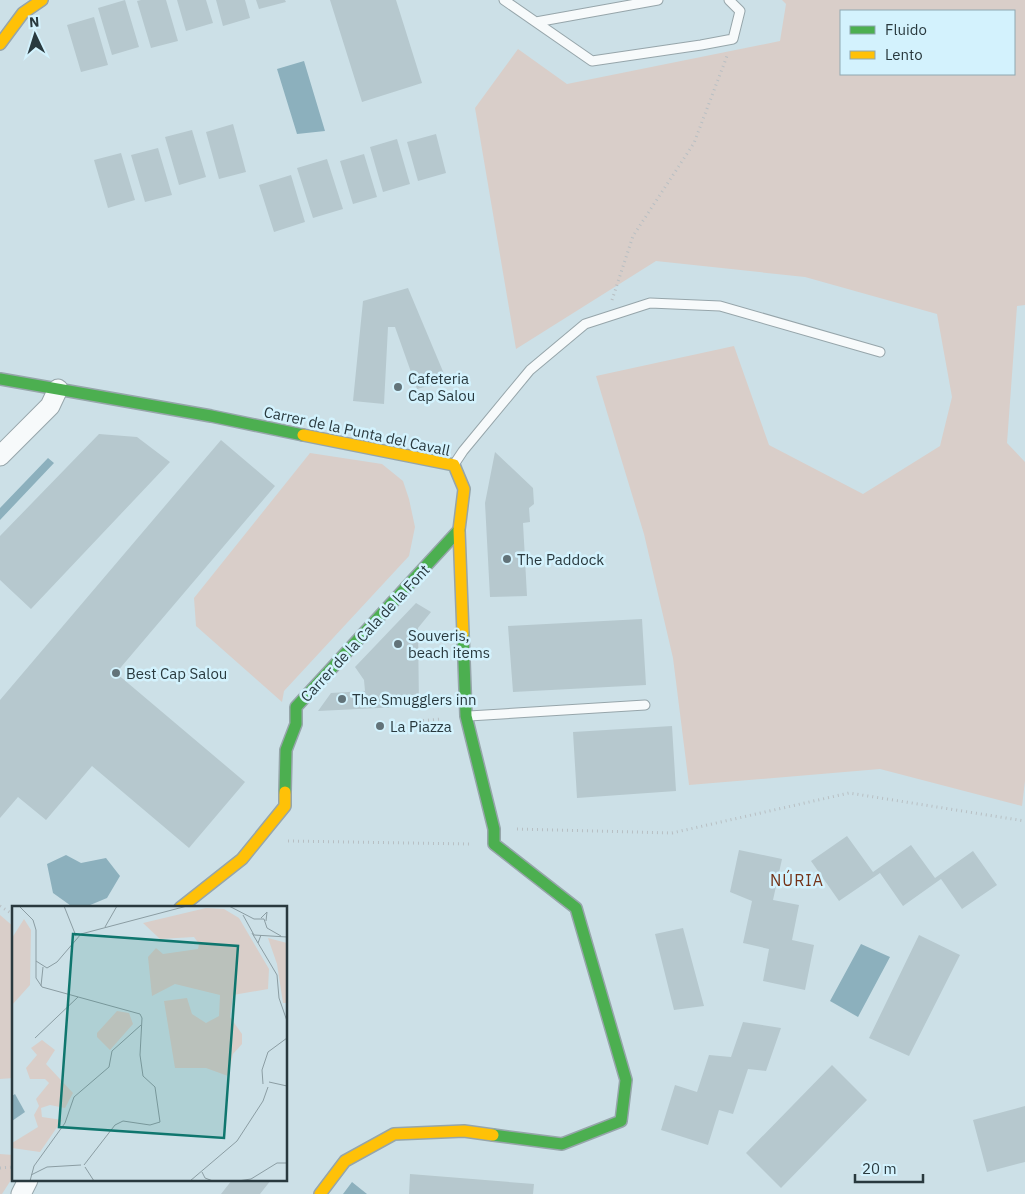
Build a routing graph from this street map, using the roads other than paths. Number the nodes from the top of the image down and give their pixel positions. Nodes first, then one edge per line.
1 (42, 0) edge
2 (504, 0) edge
3 (658, 0) edge
4 (729, 0) edge
5 (20, 6) edge
6 (536, 22) junction
7 (0, 44) edge
8 (880, 352) dead end
9 (0, 379) edge
10 (58, 389) junction
11 (0, 456) edge
12 (454, 466) junction
13 (459, 530) junction
14 (646, 705) dead end
15 (466, 716) junction
16 (183, 906) edge
17 (27, 1182) edge
18 (21, 1194) edge
19 (320, 1194) edge

1 - 5 street
2 - 6 lane
3 - 6 lane
4 - 6 lane
5 - 7 street
8 - 12 lane
9 - 10 street, Carrer de la Punta del Cavall
10 - 11 street
10 - 12 street, Carrer de la Punta del Cavall
12 - 13 street, Carrer de la Punta del Cavall
13 - 15 street, Carrer de la Punta del Cavall
13 - 16 street, Carrer de la Cala de la Font
14 - 15 lane
15 - 19 street, Carrer de la Punta del Cavall
17 - 18 street

